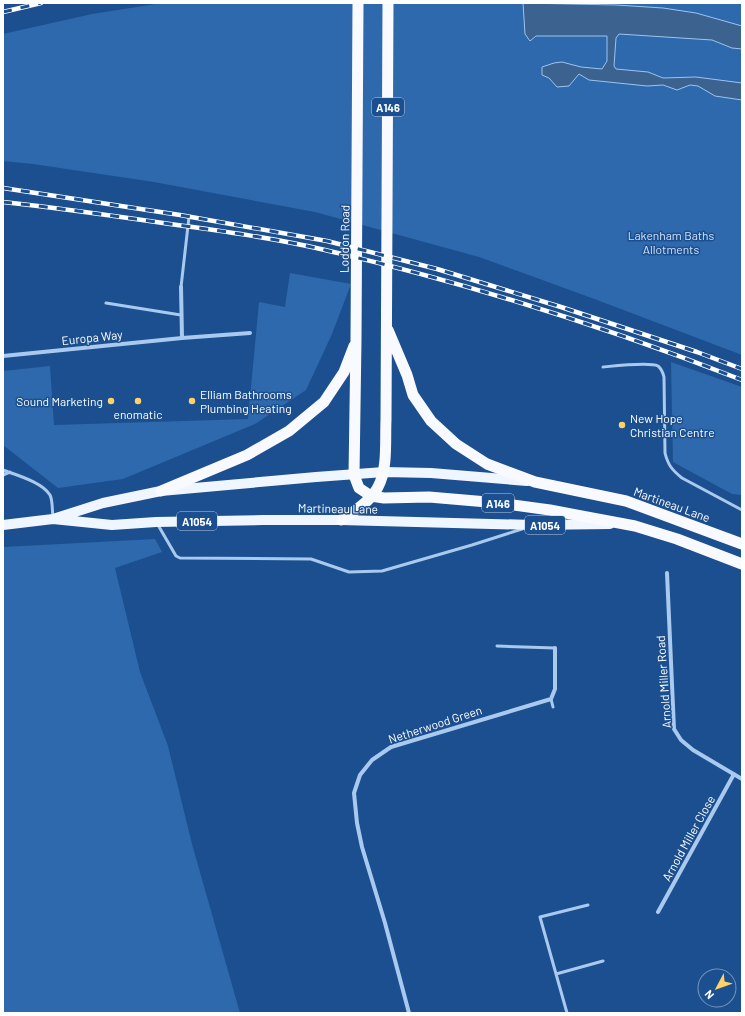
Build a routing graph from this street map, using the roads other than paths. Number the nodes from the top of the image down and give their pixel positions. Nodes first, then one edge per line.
1 (358, 3) edge
2 (388, 3) edge
3 (189, 217) dead end
4 (181, 287) joint
5 (106, 303) dead end
6 (182, 315) junction
7 (386, 326) junction
8 (250, 333) dead end
9 (182, 338) junction
10 (356, 340) junction
11 (3, 356) edge
12 (603, 367) dead end
13 (3, 472) edge
14 (384, 472) junction
15 (354, 475) junction
16 (535, 482) junction
17 (161, 491) junction
18 (371, 496) junction
19 (742, 510) edge
20 (53, 519) junction
21 (341, 520) junction
22 (156, 522) junction
23 (623, 524) junction
24 (3, 525) edge
25 (533, 525) junction
26 (741, 543) edge
27 (742, 564) edge
28 (667, 573) dead end
29 (497, 646) dead end
30 (555, 648) joint
31 (551, 699) junction
32 (553, 707) dead end
33 (734, 774) junction
34 (742, 778) edge
35 (588, 905) dead end
36 (658, 912) dead end
37 (603, 961) dead end
38 (556, 974) junction
39 (409, 1013) edge
40 (567, 1013) edge

1 - 10 highway, Loddon Road / A146
2 - 7 highway, A146
3 - 4 lane
4 - 6 street
5 - 6 lane
6 - 9 street
7 - 14 highway, A146
7 - 16 highway, A146
8 - 9 street, Europa Way
9 - 11 street, Europa Way
10 - 15 highway, Loddon Road / A146
10 - 17 highway, A146
12 - 19 lane
13 - 20 lane
14 - 15 main road, Martineau Lane / A1054
14 - 16 main road, Martineau Lane / A146
14 - 18 highway, A146
15 - 17 main road, Martineau Lane / A1054
15 - 18 highway, Martineau Lane
16 - 26 highway, Martineau Lane / A146
17 - 20 main road, Martineau Lane / A1054
18 - 21 highway, A146
18 - 23 highway, Martineau Lane / A146
20 - 22 main road, Martineau Lane / A1054
20 - 24 main road, Martineau Lane / A1054
21 - 22 main road, Martineau Lane / A1054
21 - 25 main road, Martineau Lane / A1054
22 - 25 lane
23 - 25 main road, Martineau Lane / A1054
23 - 27 highway, Martineau Lane / A146
28 - 33 street, Arnold Miller Road
29 - 30 lane
30 - 31 street
31 - 32 lane
31 - 39 street, Netherwood Green
33 - 34 street, Arnold Miller Road
33 - 36 street, Arnold Miller Close
35 - 38 lane
37 - 38 lane
38 - 40 lane

